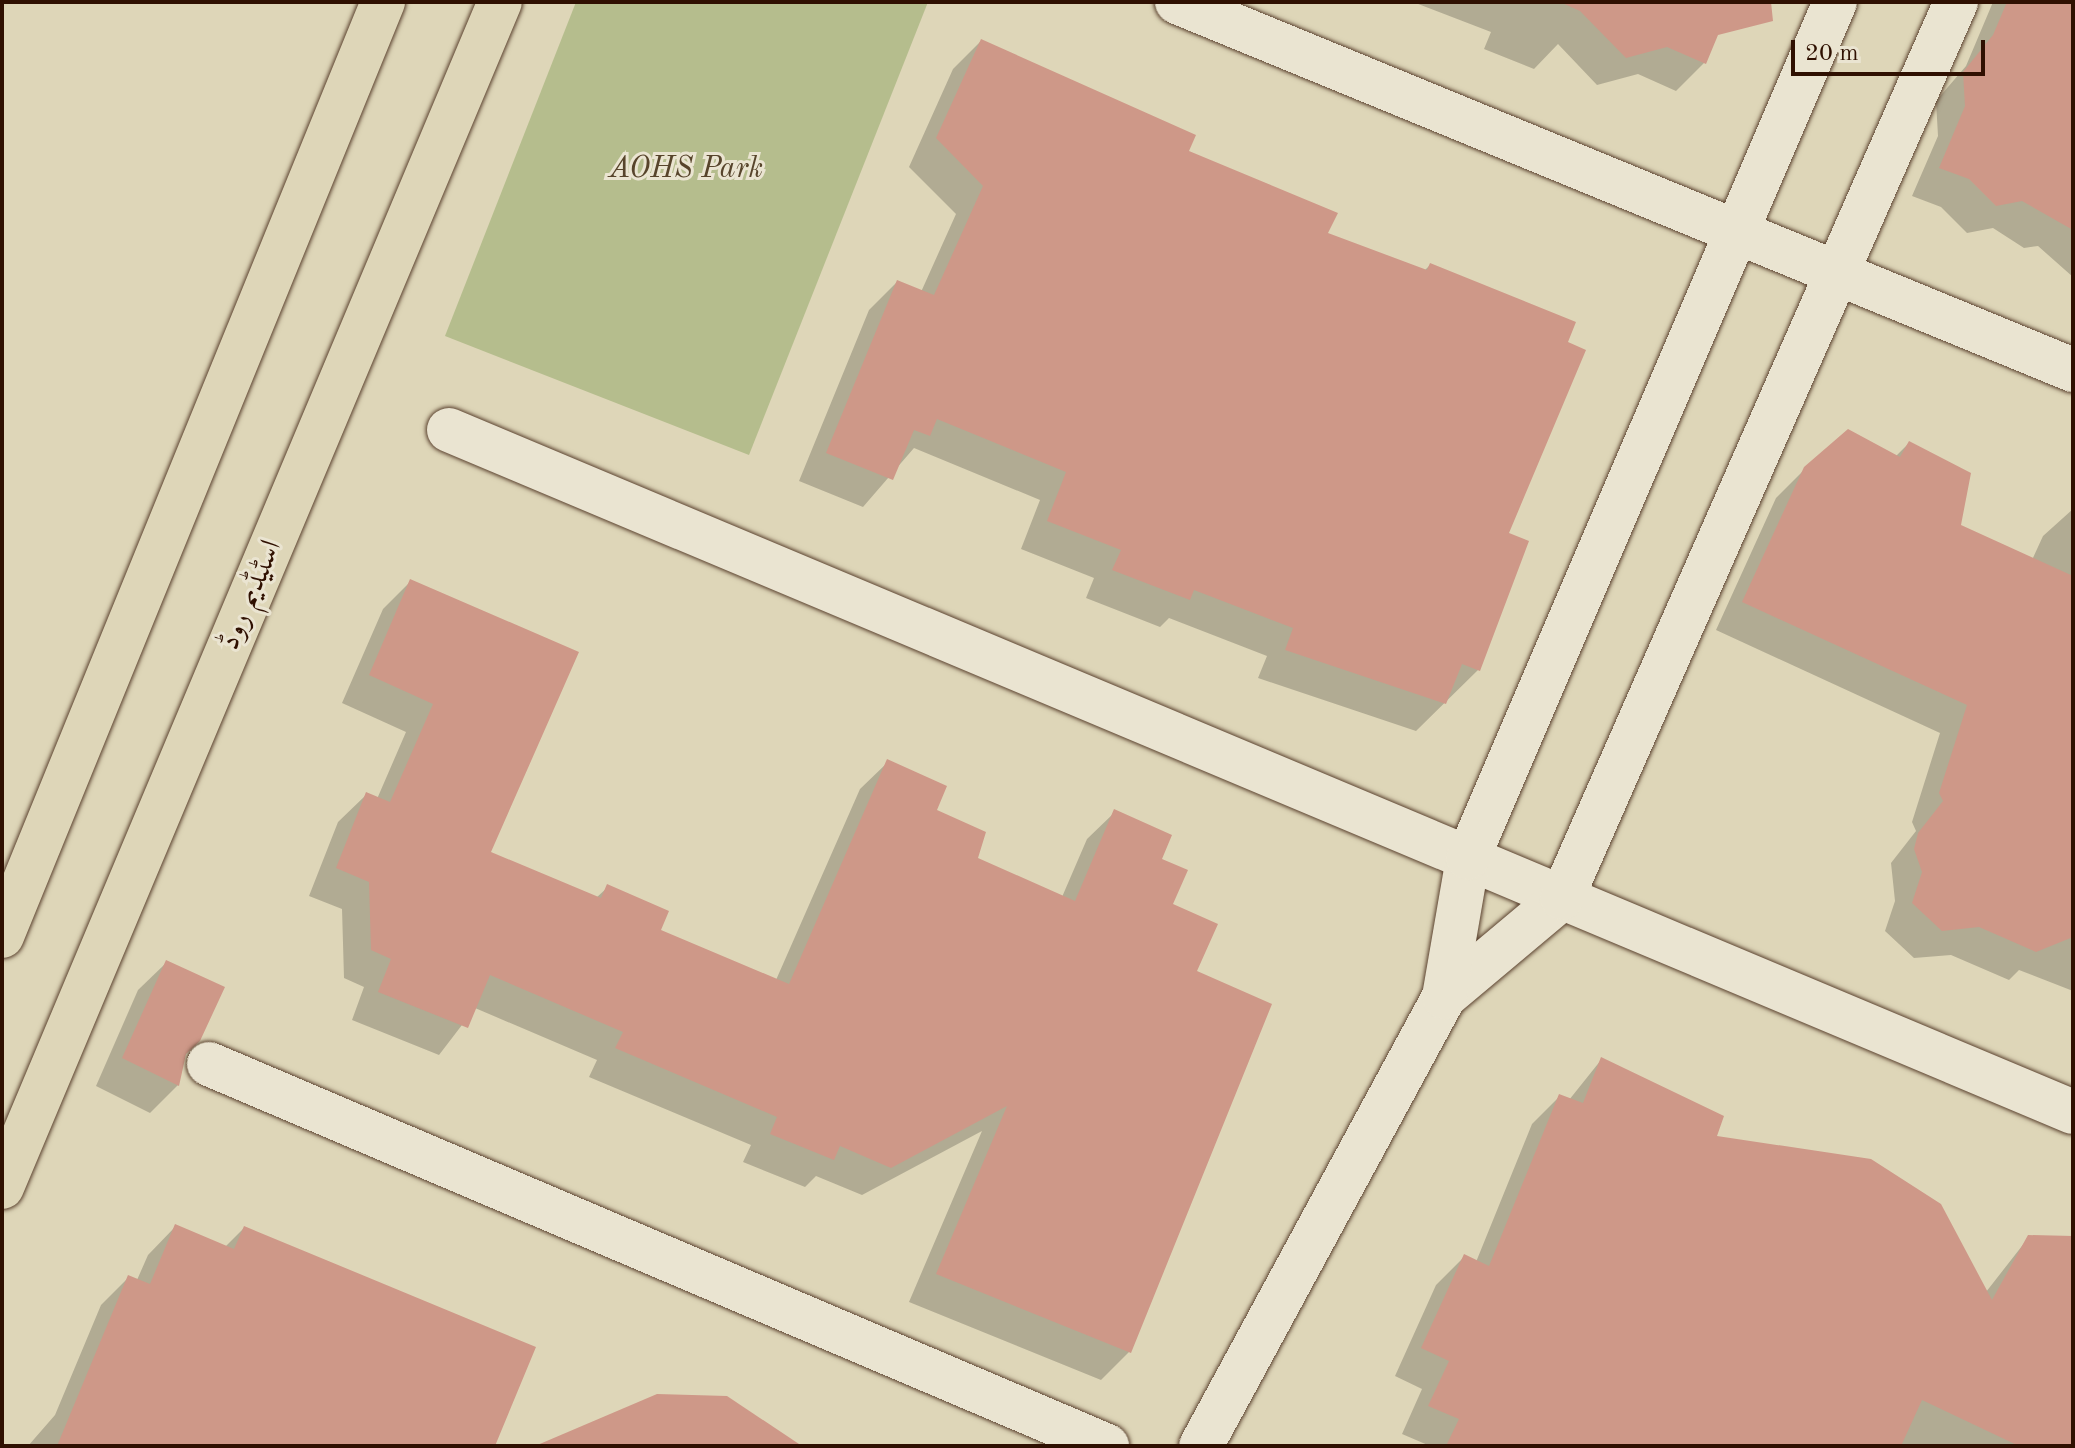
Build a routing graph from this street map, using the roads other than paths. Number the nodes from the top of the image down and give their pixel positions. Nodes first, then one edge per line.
1 (383, 2) edge
2 (500, 2) edge
3 (1177, 2) edge
4 (1835, 2) edge
5 (1956, 2) edge
6 (1738, 230) junction
7 (1842, 272) junction
8 (2073, 370) edge
9 (449, 430) dead end
10 (1468, 858) junction
11 (1562, 898) junction
12 (2, 936) edge
13 (1444, 997) junction
14 (209, 1064) dead end
15 (2073, 1112) edge
16 (2, 1187) edge
17 (1107, 1446) edge
18 (1201, 1446) edge

1 - 12 main road
2 - 16 main road, اسٹیڈیم روڈ
3 - 6 street
4 - 6 street
5 - 7 street
6 - 7 street
6 - 10 street
7 - 8 street
7 - 11 street
9 - 10 street
10 - 11 street
10 - 13 street
11 - 13 street
11 - 15 street
13 - 18 street
14 - 17 street

